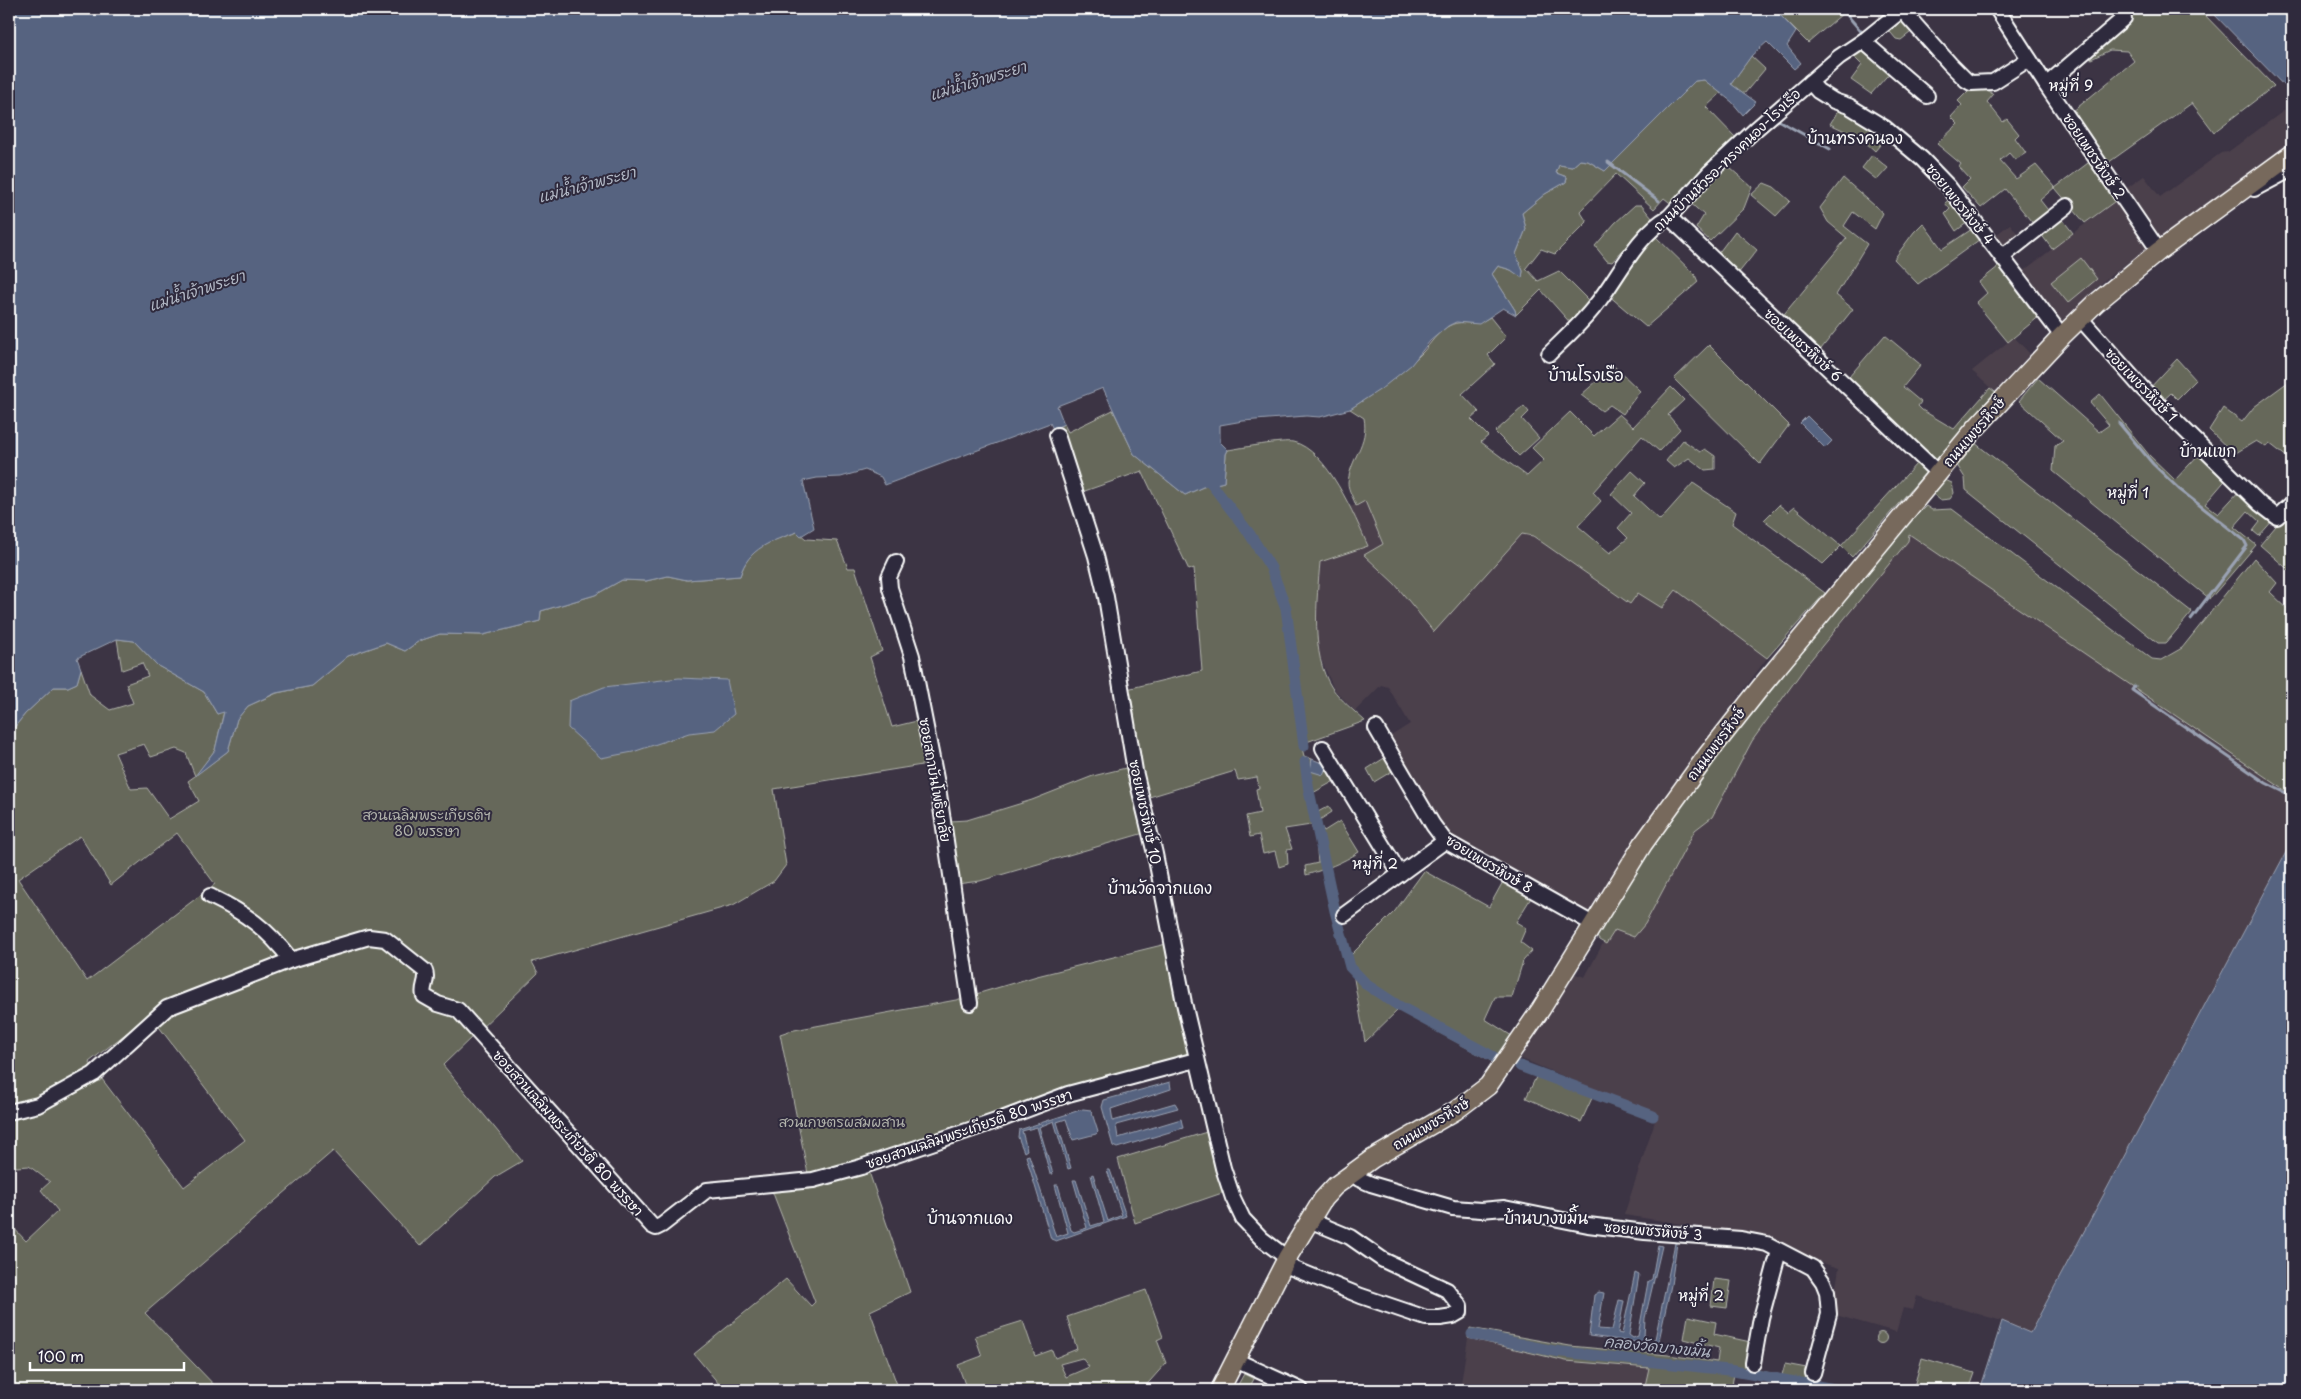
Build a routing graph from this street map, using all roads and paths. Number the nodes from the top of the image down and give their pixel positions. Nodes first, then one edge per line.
1 (1902, 9) edge
2 (1997, 9) edge
3 (2124, 18) dead end
4 (1863, 41) junction
5 (2030, 59) junction
6 (1810, 82) junction
7 (2046, 85) junction
8 (1927, 96) dead end
9 (2292, 154) edge
10 (2292, 169) edge
11 (2237, 193) junction
12 (2067, 206) dead end
13 (1669, 217) junction
14 (2159, 251) junction
15 (2002, 256) junction
16 (2080, 318) junction
17 (2062, 336) junction
18 (1549, 354) dead end
19 (1057, 435) dead end
20 (1938, 473) junction
21 (2292, 503) edge
22 (896, 562) dead end
23 (1376, 728) dead end
24 (1323, 748) dead end
25 (1445, 841) junction
26 (1400, 874) junction
27 (210, 896) dead end
28 (1344, 915) dead end
29 (1593, 924) junction
30 (290, 960) junction
31 (970, 1003) dead end
32 (1196, 1060) junction
33 (9, 1112) edge
34 (1353, 1172) junction
35 (1309, 1220) junction
36 (1779, 1251) junction
37 (1286, 1262) junction
38 (1235, 1360) junction
39 (1753, 1363) dead end
40 (1813, 1373) dead end
41 (1220, 1390) edge
42 (1301, 1390) edge

1 - 4 street, ถนนบ้านหัวรอ-ทรงคนอง-โรงเรือ
1 - 5 street
2 - 5 street, ซอยเพชรหึงษ์ 2
3 - 7 street
4 - 6 street, ถนนบ้านหัวรอ-ทรงคนอง-โรงเรือ
4 - 8 street
5 - 7 street, ซอยเพชรหึงษ์ 2
6 - 13 street, ถนนบ้านหัวรอ-ทรงคนอง-โรงเรือ
6 - 15 street, ซอยเพชรหึงษ์ 4
7 - 14 street, ซอยเพชรหึงษ์ 2
9 - 11 main road, ถนนเพชรหึงษ์
10 - 11 street
11 - 14 main road, ถนนเพชรหึงษ์
12 - 15 street
13 - 18 street, ถนนบ้านหัวรอ-ทรงคนอง-โรงเรือ
13 - 20 street, ซอยเพชรหึงษ์ 6
14 - 16 main road, ถนนเพชรหึงษ์
15 - 17 street, ซอยเพชรหึงษ์ 4
16 - 17 main road, ถนนเพชรหึงษ์
16 - 21 street, ซอยเพชรหึงษ์ 1
17 - 20 main road, ถนนเพชรหึงษ์
19 - 32 street, ซอยเพชรหึงษ์ 10
20 - 29 main road, ถนนเพชรหึงษ์
22 - 31 street, ซอยสถาบันโพธิยาลัย
23 - 25 street, ซอยเพชรหึงษ์ 8
24 - 26 street
25 - 26 street
25 - 29 street, ซอยเพชรหึงษ์ 8
26 - 28 street
27 - 30 street
29 - 34 main road, ถนนเพชรหึงษ์
30 - 32 street, ซอยสวนเฉลิมพระเกียรติ 80 พรรษา
30 - 33 street, ซอยสวนเฉลิมพระเกียรติ 80 พรรษา
32 - 37 street, ซอยเพชรหึงษ์ 10
34 - 35 main road, ถนนเพชรหึงษ์
34 - 36 street, ซอยเพชรหึงษ์ 3
35 - 37 main road, ถนนเพชรหึงษ์
35 - 37 street, ซอยเพชรหึงษ์ 10
36 - 39 street
36 - 40 street, ซอยเพชรหึงษ์ 3
37 - 38 main road, ถนนเพชรหึงษ์
38 - 41 main road, ถนนเพชรหึงษ์
38 - 42 street

